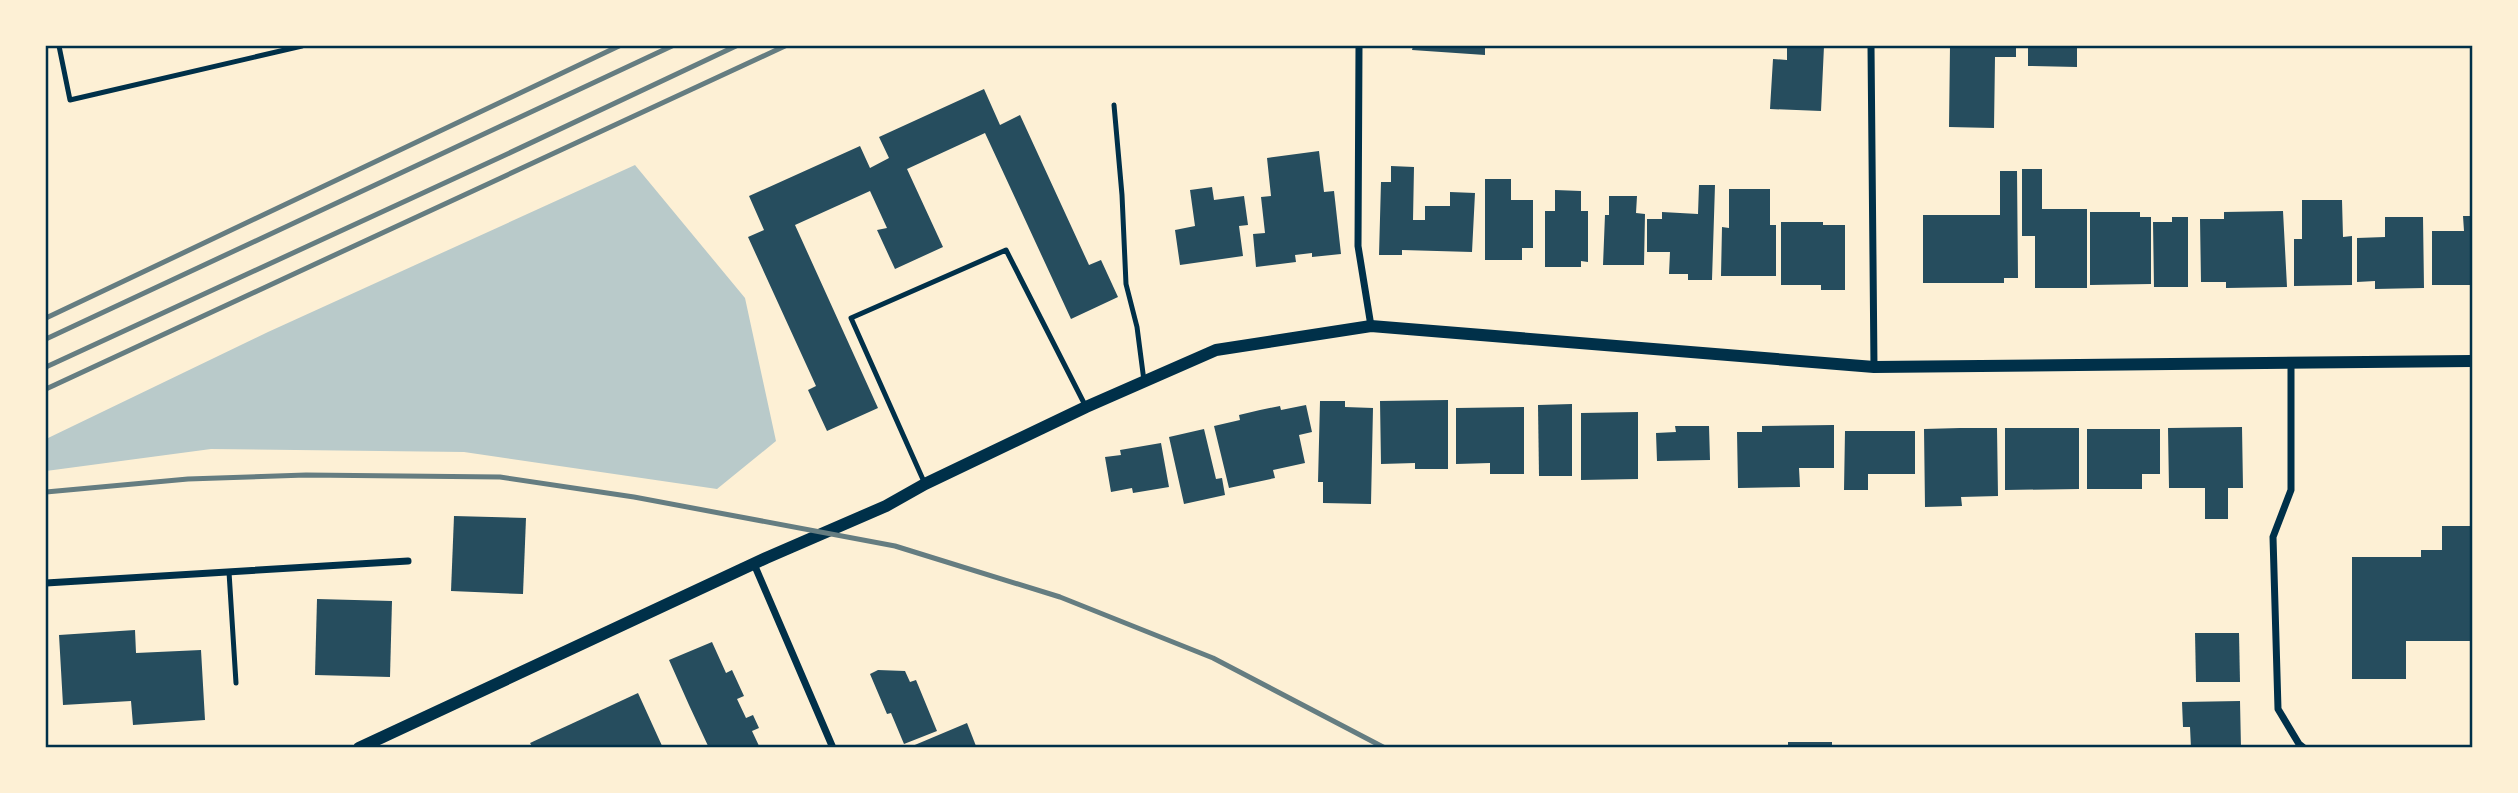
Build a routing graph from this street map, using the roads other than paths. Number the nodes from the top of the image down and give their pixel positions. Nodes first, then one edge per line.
1 (59, 46) edge
2 (302, 46) edge
3 (1359, 46) edge
4 (1871, 46) edge
5 (1114, 105) dead end
6 (1371, 326) junction
7 (2473, 361) edge
8 (2291, 362) junction
9 (1874, 367) junction
10 (1144, 381) junction
11 (1086, 407) junction
12 (925, 484) junction
13 (408, 561) dead end
14 (754, 564) junction
15 (229, 572) junction
16 (46, 583) edge
17 (236, 683) dead end
18 (359, 747) edge
19 (833, 747) edge
20 (2304, 747) edge

1 - 2 lane
3 - 6 street
4 - 9 street
5 - 10 lane
6 - 9 street
6 - 10 street
7 - 8 street
8 - 9 street
8 - 20 street
10 - 11 street
11 - 12 street
11 - 12 lane
12 - 14 street
13 - 15 street
14 - 18 street
14 - 19 street
15 - 16 street
15 - 17 lane

